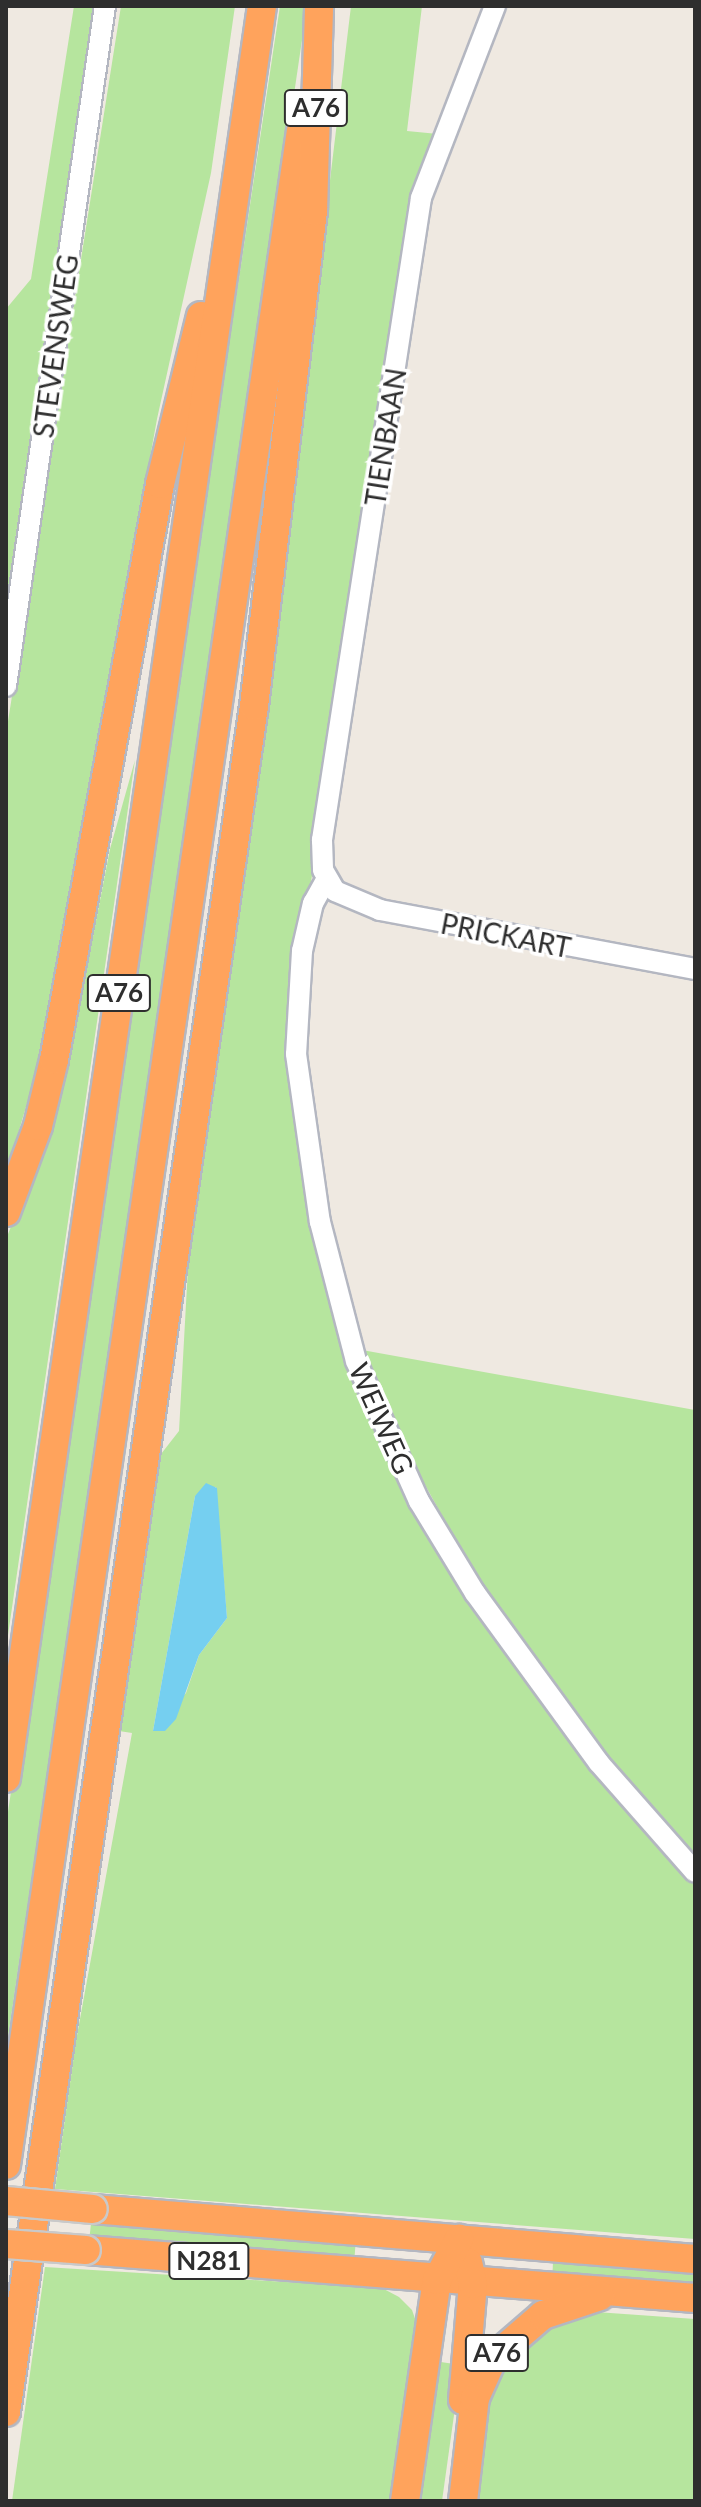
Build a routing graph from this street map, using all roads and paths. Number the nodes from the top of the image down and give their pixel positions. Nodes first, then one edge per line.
1 (105, 6) edge
2 (262, 6) edge
3 (319, 6) edge
4 (495, 6) edge
5 (232, 207) junction
6 (6, 686) edge
7 (326, 880) junction
8 (695, 969) edge
9 (6, 1212) edge
10 (6, 1778) edge
11 (695, 1872) edge
12 (6, 2165) edge
13 (6, 2201) edge
14 (459, 2239) junction
15 (6, 2244) edge
16 (695, 2259) edge
17 (473, 2279) junction
18 (437, 2280) junction
19 (616, 2292) junction
20 (695, 2298) edge
21 (6, 2412) edge
22 (467, 2448) junction
23 (405, 2501) edge
24 (463, 2501) edge

1 - 6 street, STEVENSWEG
2 - 5 highway, A76
3 - 12 highway, A76
3 - 21 highway, A76
4 - 7 street, TIENBAAN
5 - 9 highway, A76
5 - 10 highway, A76
7 - 8 street, PRICKART
7 - 11 street, WEIWEG
13 - 14 highway, N281, bridge
14 - 16 highway, N281
14 - 17 highway, A76
14 - 18 highway, A76
15 - 18 highway, N281, bridge
17 - 18 highway, N281
17 - 19 highway, N281
17 - 22 highway, A76
18 - 23 highway, A76
19 - 20 highway, N281
19 - 22 highway, A76
22 - 24 highway, A76

